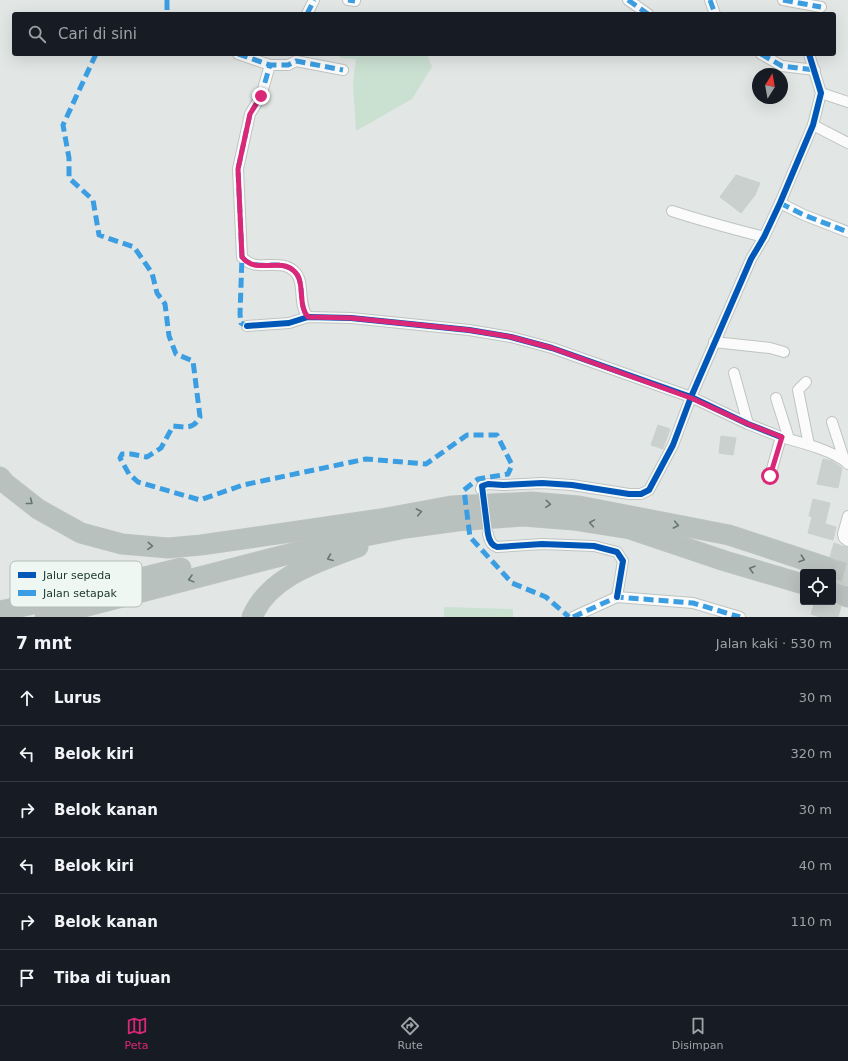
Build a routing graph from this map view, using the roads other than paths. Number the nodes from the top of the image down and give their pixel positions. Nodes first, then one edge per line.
1 (314, 0) edge
2 (628, 0) edge
3 (710, 0) edge
4 (783, 0) edge
5 (822, 7) edge
6 (308, 12) edge
7 (645, 12) edge
8 (714, 12) edge
9 (244, 56) edge
10 (764, 56) edge
11 (810, 56) edge
12 (297, 57) edge
13 (270, 65) junction
14 (343, 70) dead end
15 (815, 70) junction
16 (821, 94) junction
17 (848, 102) edge
18 (813, 125) junction
19 (848, 143) edge
20 (780, 203) junction
21 (672, 211) dead end
22 (848, 232) edge
23 (764, 237) junction
24 (308, 317) junction
25 (247, 326) dead end
26 (714, 342) junction
27 (784, 352) dead end
28 (734, 373) dead end
29 (806, 382) dead end
30 (691, 398) junction
31 (776, 398) dead end
32 (832, 422) dead end
33 (748, 424) junction
34 (785, 438) junction
35 (809, 445) junction
36 (846, 462) edge
37 (770, 476) dead end
38 (0, 477) edge
39 (481, 488) dead end
40 (848, 516) edge
41 (381, 519) junction
42 (406, 528) junction
43 (488, 534) dead end
44 (848, 541) edge
45 (826, 566) tunnel mouth
46 (800, 583) edge
47 (142, 585) edge
48 (142, 589) edge
49 (617, 597) junction
50 (0, 603) edge
51 (62, 607) edge
52 (65, 607) edge
53 (0, 611) edge
54 (48, 611) edge
55 (4, 617) edge
56 (252, 617) edge
57 (573, 617) edge
58 (740, 617) edge

1 - 6 street
2 - 7 street
3 - 8 street
4 - 5 street
9 - 13 street
10 - 15 street
11 - 15 street
12 - 13 street
12 - 14 street
13 - 24 street
15 - 16 street
16 - 17 street
16 - 18 street
18 - 19 street
18 - 20 street
20 - 22 street
20 - 23 street
21 - 23 street
23 - 26 street
24 - 25 street
24 - 30 street
26 - 27 street
26 - 30 street
28 - 33 street
29 - 35 street
30 - 33 street
30 - 39 street
31 - 34 street
32 - 36 street
33 - 34 street
34 - 35 street
34 - 37 street
35 - 36 street
38 -> 41 highway
40 - 44 street
41 -> 45 highway
41 - 47 highway
46 -> 42 highway
42 -> 48 highway
42 -> 56 highway
43 - 49 street
49 - 57 street
49 - 58 street
50 - 55 highway
51 - 54 highway
52 -> 54 highway
53 - 54 highway, bridge

